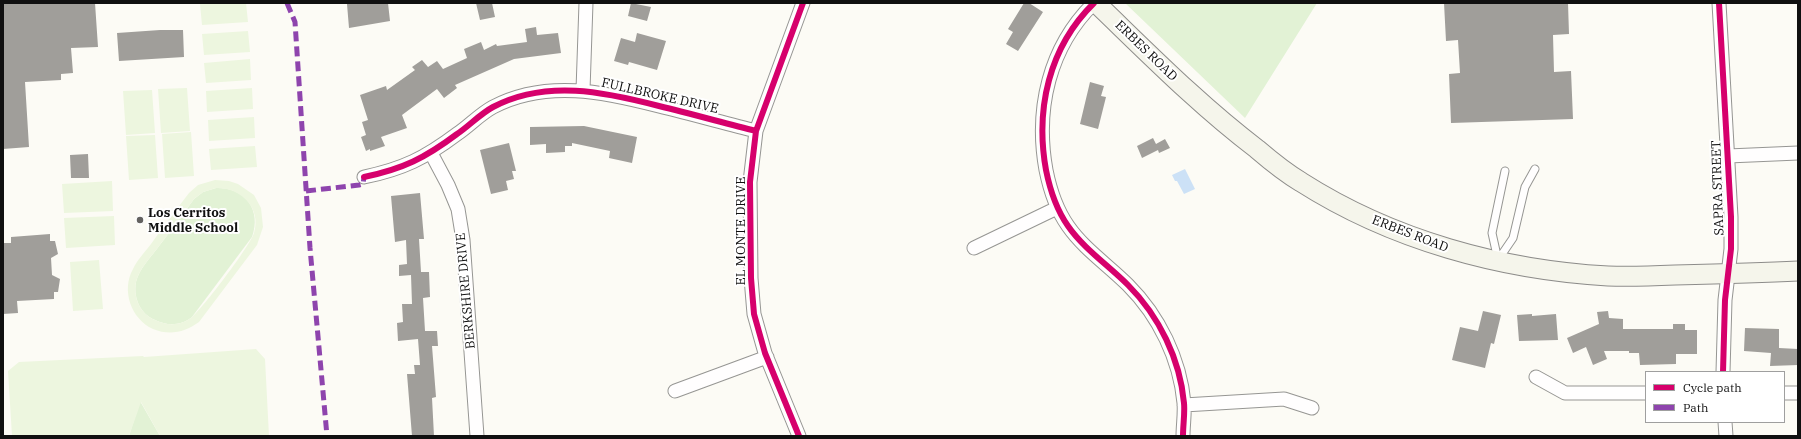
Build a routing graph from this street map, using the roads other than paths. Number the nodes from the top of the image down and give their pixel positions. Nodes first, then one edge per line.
1 (586, 3) edge
2 (803, 3) edge
3 (1095, 3) edge
4 (1718, 3) edge
5 (582, 90) junction
6 (756, 131) junction
7 (431, 153) junction
8 (1798, 153) edge
9 (1728, 156) junction
10 (1535, 169) dead end
11 (1505, 171) dead end
12 (364, 177) dead end
13 (1057, 208) junction
14 (974, 248) dead end
15 (1498, 260) junction
16 (1798, 271) edge
17 (1728, 274) junction
18 (767, 357) junction
19 (1723, 371) edge
20 (1536, 377) dead end
21 (675, 390) dead end
22 (1645, 393) edge
23 (1785, 393) edge
24 (1798, 393) edge
25 (1184, 406) junction
26 (1312, 408) dead end
27 (1725, 423) edge
28 (477, 436) edge
29 (799, 436) edge
30 (1183, 436) edge
31 (1726, 436) edge

1 - 5 street
2 - 6 street, EL MONTE DRIVE
3 - 13 street
3 - 15 main road, ERBES ROAD
4 - 9 street, SAPRA STREET
5 - 6 street, FULLBROKE DRIVE
5 - 7 street, FULLBROKE DRIVE
6 - 18 street, EL MONTE DRIVE
7 - 12 street, FULLBROKE DRIVE
7 - 28 street, BERKSHIRE DRIVE
8 - 9 street
9 - 17 street, SAPRA STREET
10 - 15 lane
11 - 15 lane
13 - 14 street
13 - 25 street
15 - 17 main road, ERBES ROAD
16 - 17 main road, ERBES ROAD
17 - 19 street, SAPRA STREET
18 - 21 street
18 - 29 street, EL MONTE DRIVE
20 - 22 street
23 - 24 street
25 - 26 street
25 - 30 street
27 - 31 street

